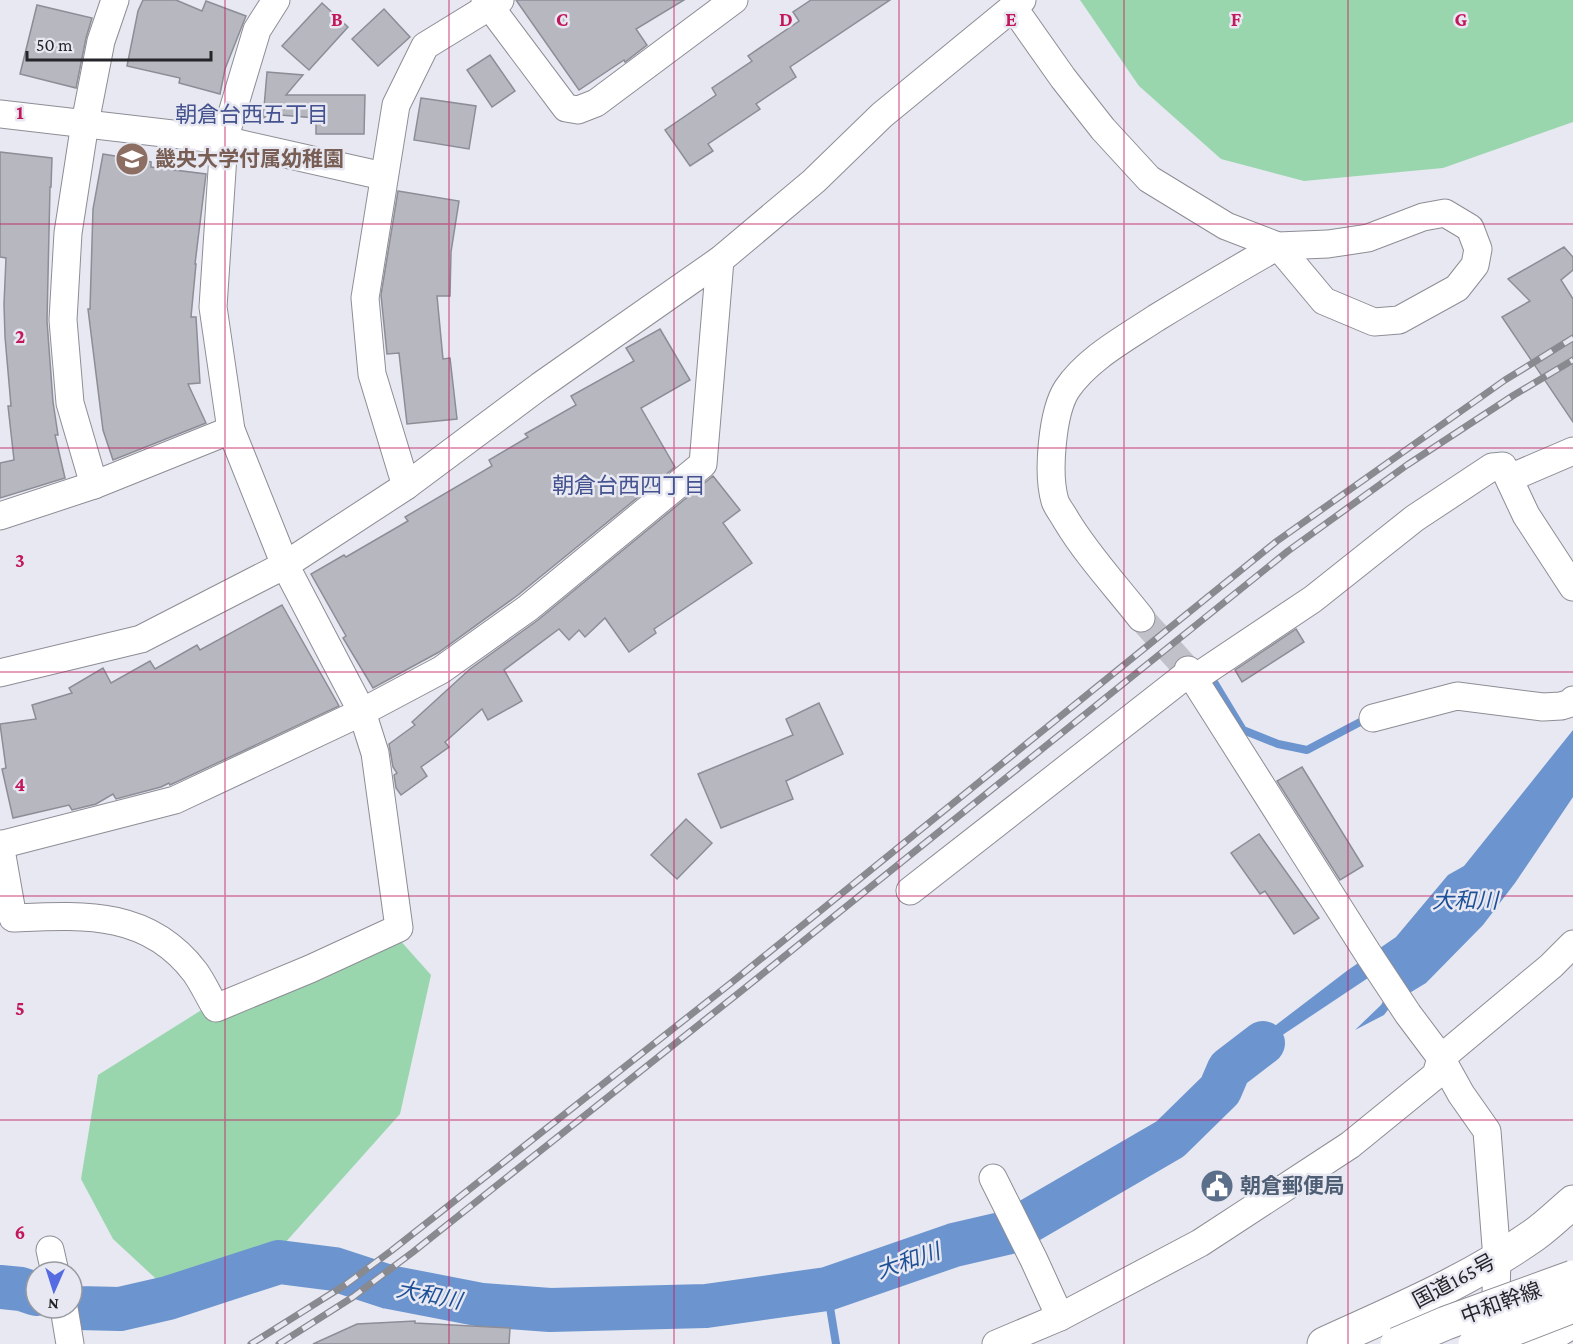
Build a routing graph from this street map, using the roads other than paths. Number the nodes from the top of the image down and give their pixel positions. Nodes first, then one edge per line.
1 (115, 0) edge
2 (276, 0) edge
3 (734, 0) edge
4 (491, 2) edge
5 (1017, 4) edge
6 (0, 114) edge
7 (85, 123) junction
8 (224, 140) junction
9 (383, 176) junction
10 (1278, 246) junction
11 (720, 260) junction
12 (231, 430) junction
13 (1573, 451) edge
14 (1510, 478) junction
15 (94, 485) junction
16 (406, 486) junction
17 (0, 516) edge
18 (285, 565) junction
19 (1573, 587) edge
20 (1141, 618) tunnel mouth
21 (0, 673) edge
22 (1191, 673) junction
23 (1573, 700) edge
24 (362, 712) junction
25 (1373, 718) dead end
26 (0, 845) edge
27 (910, 891) dead end
28 (1573, 944) edge
29 (1441, 1058) junction
30 (993, 1178) dead end
31 (1573, 1202) edge
32 (1497, 1259) junction
33 (1573, 1277) edge
34 (1496, 1294) dead end
35 (1573, 1306) edge
36 (1060, 1317) junction
37 (1573, 1321) edge
38 (996, 1344) edge
39 (1324, 1344) edge
40 (1397, 1344) edge
41 (1475, 1344) edge
42 (1535, 1344) edge

1 - 7 street
2 - 8 street
3 - 4 street
4 - 9 street
5 - 10 street
5 - 11 street
6 - 7 street
7 - 8 street
7 - 15 street
8 - 9 street
8 - 12 street
9 - 16 street
10 - 10 street
10 - 20 street
11 - 16 street
11 - 24 street
12 - 15 street
12 - 18 street
13 - 14 street
14 - 19 street
14 - 22 street
15 - 17 street
16 - 18 street
18 - 21 street
18 - 24 street
22 - 27 street
22 - 29 street
23 - 25 street
24 - 26 street
24 - 26 street
28 - 29 street
29 - 32 street
29 - 36 street
30 - 36 street
31 - 32 main road, 国道165号
32 - 34 street
32 - 39 main road, 国道165号
33 - 40 main road, 中和幹線, bridge
35 - 41 main road, 中和幹線, bridge
36 - 38 street
37 - 42 main road

